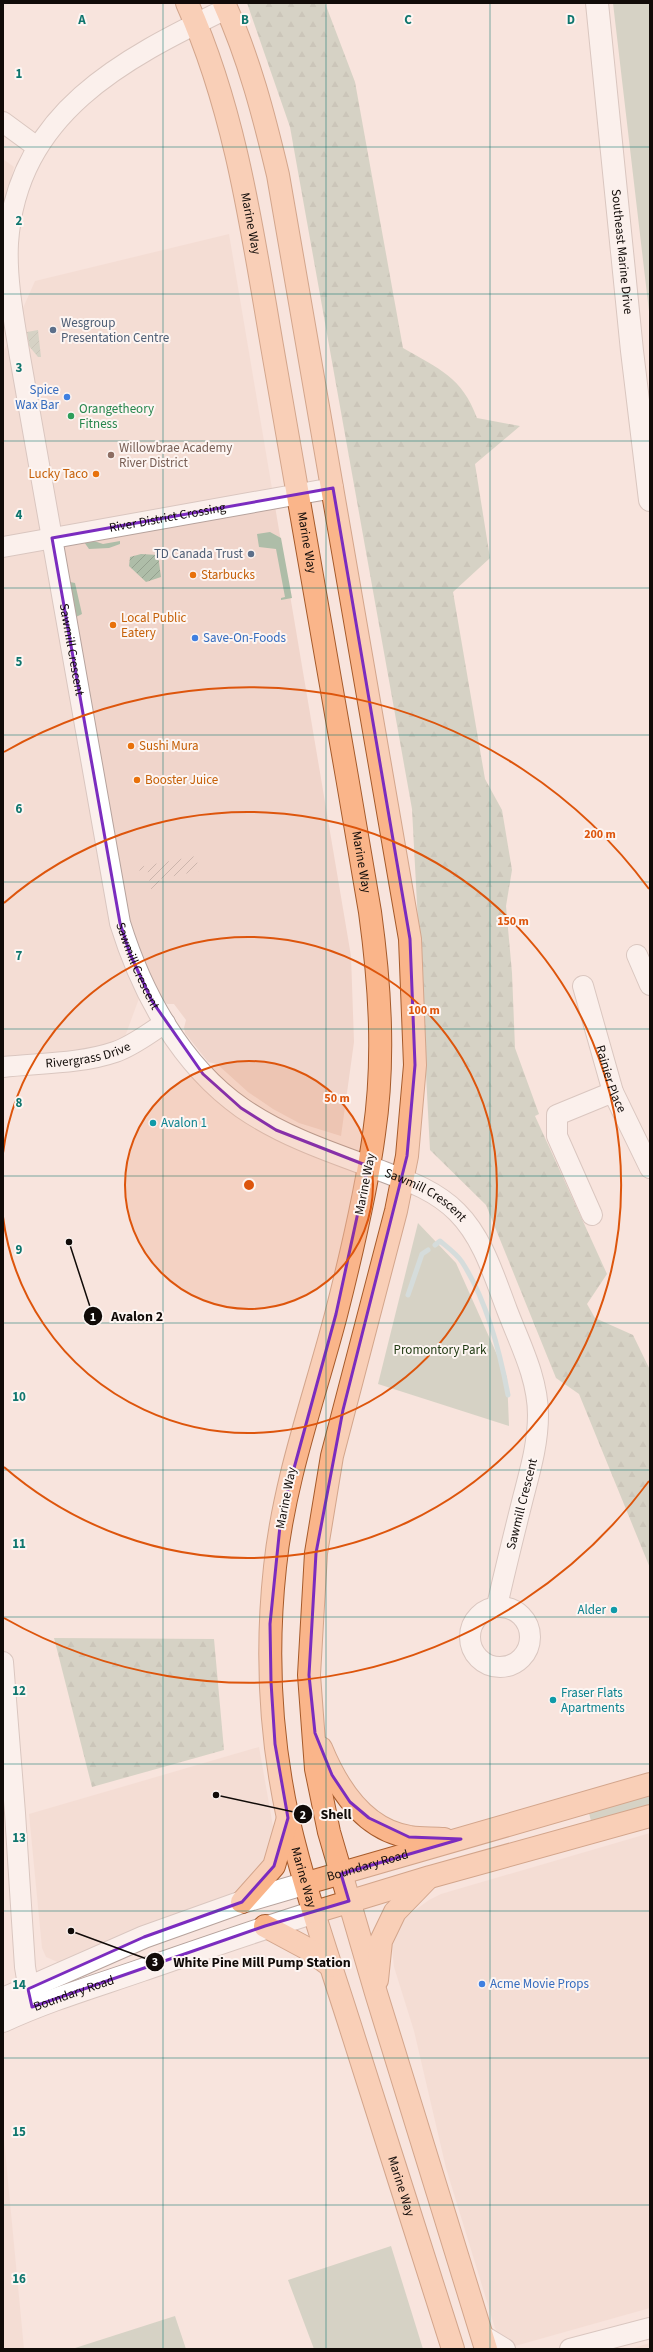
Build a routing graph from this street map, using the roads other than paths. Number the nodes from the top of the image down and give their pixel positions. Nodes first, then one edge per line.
1 (187, 3) edge
2 (597, 3) edge
3 (225, 6) edge
4 (196, 24) junction
5 (3, 122) edge
6 (37, 147) junction
7 (643, 380) edge
8 (333, 488) junction
9 (298, 495) junction
10 (650, 500) edge
11 (52, 538) junction
12 (3, 547) edge
13 (637, 955) dead end
14 (650, 985) edge
15 (583, 986) dead end
16 (165, 1023) junction
17 (3, 1067) edge
18 (613, 1092) junction
19 (368, 1166) junction
20 (650, 1168) edge
21 (403, 1179) junction
22 (592, 1215) dead end
23 (497, 1606) dead end
24 (3, 1662) edge
25 (315, 1733) junction
26 (650, 1784) edge
27 (650, 1816) edge
28 (288, 1818) junction
29 (461, 1840) junction
30 (341, 1874) junction
31 (430, 1877) junction
32 (307, 1883) junction
33 (349, 1901) junction
34 (242, 1902) junction
35 (315, 1912) junction
36 (265, 1926) junction
37 (331, 1966) junction
38 (376, 1993) junction
39 (30, 1998) junction
40 (3, 1999) edge
41 (3, 2021) edge
42 (650, 2328) edge
43 (484, 2342) edge
44 (453, 2349) edge
45 (505, 2349) edge
46 (570, 2349) edge

1 - 4 main road, Marine Way
2 - 7 street, Southeast Marine Drive
3 - 4 street, Sawmill Crescent
3 - 8 main road
4 - 6 street, Sawmill Crescent
4 - 9 main road, Marine Way
5 - 6 street
6 - 11 street, Sawmill Crescent
7 - 10 street, Southeast Marine Drive
8 - 9 street, River District Crossing
8 - 21 main road
9 - 11 street, River District Crossing
9 - 19 main road, Marine Way
11 - 12 street, River District Crossing
11 - 16 street, Sawmill Crescent
13 - 14 street
15 - 18 street, Rainier Place
16 - 17 street, Rivergrass Drive
16 - 19 street, Sawmill Crescent
18 - 20 street, Rainier Place
18 - 22 street
19 - 21 street, Sawmill Crescent
19 - 28 main road, Marine Way
21 - 23 street, Sawmill Crescent
21 - 25 main road
24 - 39 street
25 - 29 main road
25 - 30 main road
26 - 29 main road, Boundary Road
27 - 31 main road, Boundary Road
28 - 32 main road, Marine Way
28 - 34 main road
29 - 30 main road, Boundary Road
30 - 32 main road, Boundary Road
30 - 33 main road
31 - 33 main road, Boundary Road
31 - 38 main road
32 - 34 street, Boundary Road
32 - 35 main road, Marine Way
33 - 35 main road, Boundary Road
33 - 38 main road
34 - 39 street, Boundary Road
35 - 36 street, Boundary Road
35 - 37 main road, Marine Way
36 - 37 main road
36 - 39 street, Boundary Road
37 - 44 main road, Marine Way
38 - 43 main road
39 - 40 street, Boundary Road
39 - 41 street, Boundary Road
42 - 46 street
43 - 45 street

